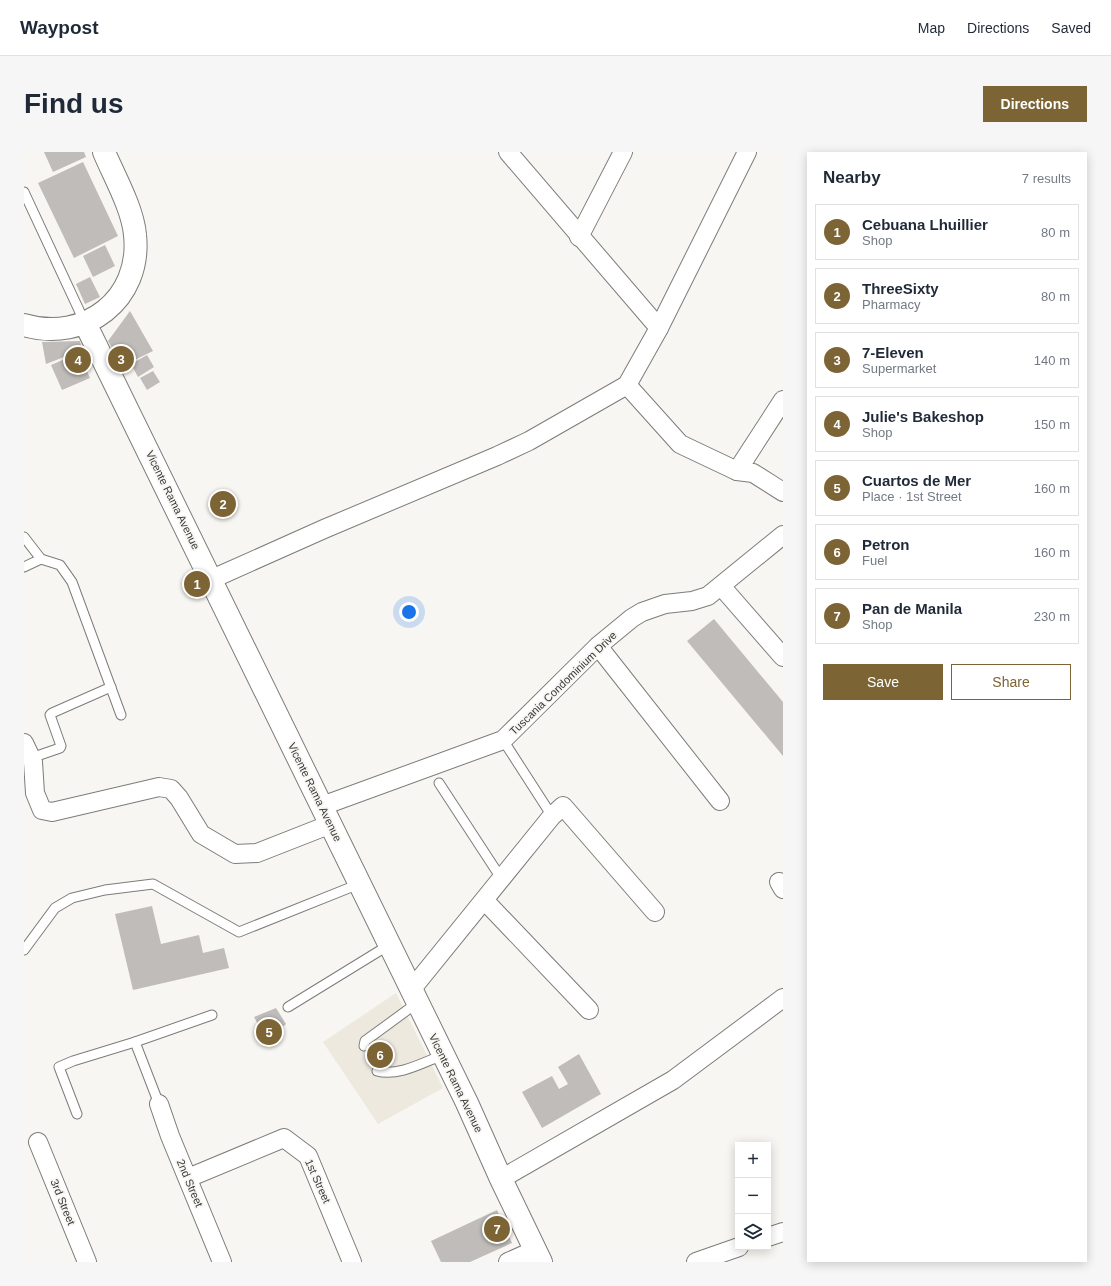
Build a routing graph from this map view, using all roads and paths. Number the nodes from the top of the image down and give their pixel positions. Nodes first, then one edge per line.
1 (104, 152) edge
2 (508, 152) edge
3 (624, 152) edge
4 (747, 152) edge
5 (24, 192) edge
6 (579, 237) junction
7 (85, 323) junction
8 (24, 325) edge
9 (658, 328) junction
10 (627, 385) junction
11 (783, 400) edge
12 (737, 471) junction
13 (783, 492) edge
14 (783, 535) edge
15 (24, 537) edge
16 (42, 559) junction
17 (24, 567) edge
18 (212, 579) junction
19 (721, 586) junction
20 (598, 646) junction
21 (783, 657) edge
22 (111, 687) junction
23 (121, 715) dead end
24 (503, 740) junction
25 (27, 750) edge
26 (439, 782) dead end
27 (720, 801) dead end
28 (326, 815) junction
29 (552, 816) junction
30 (501, 878) junction
31 (360, 884) junction
32 (485, 901) junction
33 (655, 912) dead end
34 (389, 945) junction
35 (24, 950) edge
36 (414, 996) junction
37 (783, 998) edge
38 (288, 1006) dead end
39 (588, 1010) dead end
40 (212, 1015) dead end
41 (135, 1042) junction
42 (364, 1046) dead end
43 (443, 1055) junction
44 (377, 1071) dead end
45 (159, 1104) joint
46 (77, 1114) dead end
47 (38, 1142) dead end
48 (188, 1178) junction
49 (501, 1179) junction
50 (783, 1232) edge
51 (771, 1236) edge
52 (735, 1248) edge
53 (538, 1256) edge
54 (87, 1262) edge
55 (222, 1262) edge
56 (352, 1262) edge
57 (508, 1262) edge
58 (696, 1262) edge

1 - 7 main road
2 - 6 street
3 - 6 street
4 - 9 street
5 - 7 lane
6 - 9 street
7 - 8 main road
7 - 18 main road, Vicente Rama Avenue
9 - 10 street
10 - 12 street
10 - 18 street
11 - 12 street
12 - 13 street
14 - 19 street, Tuscania Condominium Drive
15 - 16 lane
16 - 17 lane
16 - 22 lane
18 - 28 main road, Vicente Rama Avenue
19 - 20 street, Tuscania Condominium Drive
19 - 21 street
20 - 24 street, Tuscania Condominium Drive
20 - 27 street
22 - 23 lane
22 - 25 lane
24 - 28 street, Tuscania Condominium Drive
24 - 29 lane
25 - 28 street, Tuscania Condominium Drive
26 - 30 lane
28 - 31 main road, Vicente Rama Avenue
29 - 30 street
29 - 33 street
30 - 32 street
31 - 34 main road, Vicente Rama Avenue
31 - 35 lane
32 - 36 street
32 - 39 street
34 - 36 main road, Vicente Rama Avenue
34 - 38 lane
36 - 42 lane
36 - 43 main road, Vicente Rama Avenue
37 - 49 street
40 - 41 lane
41 - 45 lane
41 - 46 lane
43 - 44 lane
43 - 49 main road, Vicente Rama Avenue
45 - 48 street, 2nd Street
47 - 54 street, 3rd Street
48 - 55 street, 2nd Street
48 - 56 street, 1st Street
49 - 53 main road, Vicente Rama Avenue
50 - 51 street
52 - 58 street
53 - 57 street

